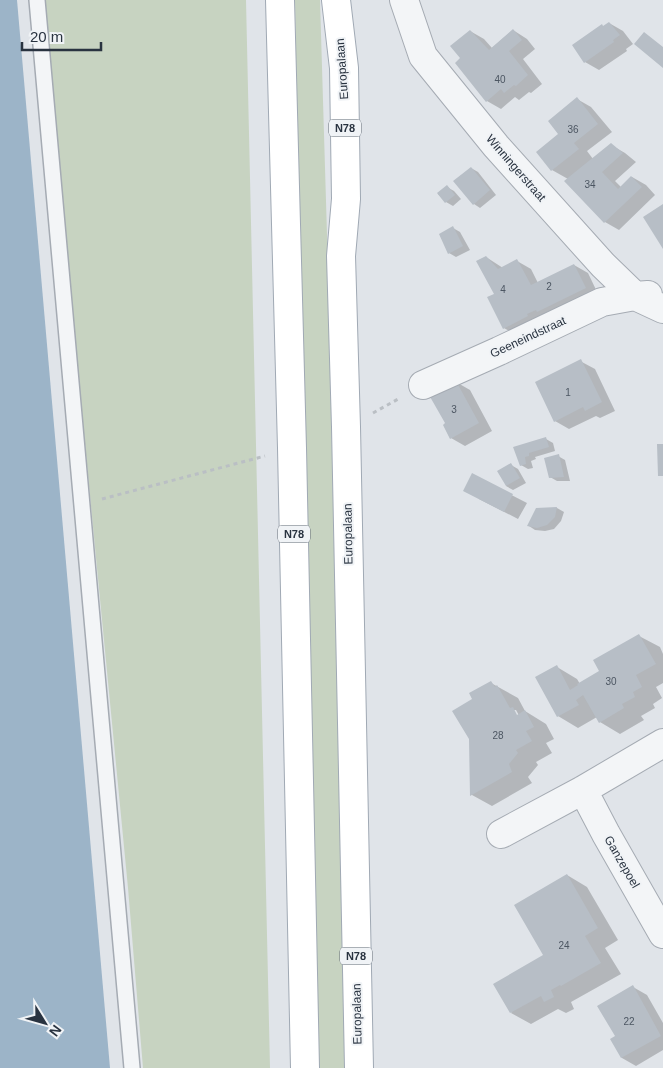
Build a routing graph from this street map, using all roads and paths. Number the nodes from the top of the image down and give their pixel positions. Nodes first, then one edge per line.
1 (37, 0) edge
2 (280, 0) edge
3 (336, 0) edge
4 (404, 0) edge
5 (663, 294) edge
6 (635, 296) junction
7 (663, 309) edge
8 (423, 385) joint
9 (346, 427) junction
10 (292, 448) junction
11 (82, 504) junction
12 (663, 743) edge
13 (583, 790) junction
14 (501, 834) dead end
15 (663, 934) edge
16 (132, 1068) edge
17 (304, 1068) edge
18 (359, 1068) edge

1 - 11 lane
2 - 10 main road, N78
3 - 9 main road, Europalaan / N78
4 - 6 street, Winningerstraat
5 - 6 street, Geeneindstraat
6 - 7 street, Winningerstraat
6 - 8 street, Geeneindstraat
8 - 9 path
9 - 18 main road, Europalaan / N78
10 - 11 path
10 - 17 main road, N78
11 - 16 lane
12 - 13 street
13 - 14 street
13 - 15 street, Ganzepoel

